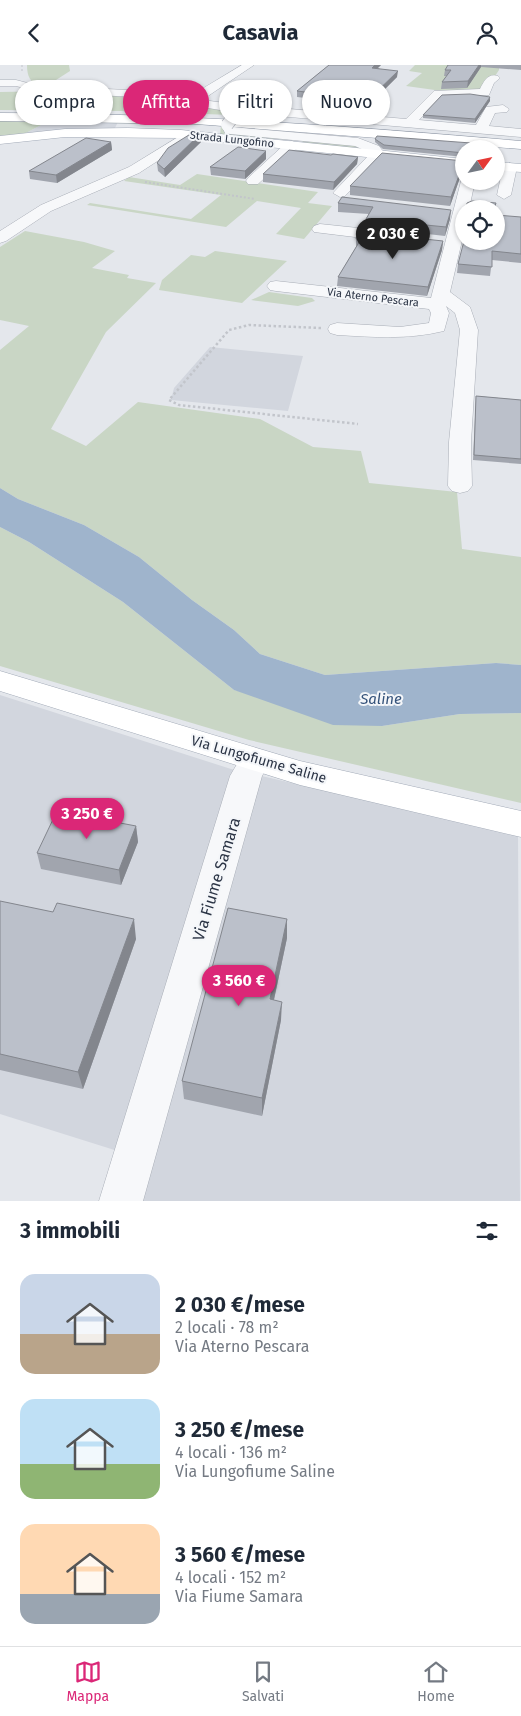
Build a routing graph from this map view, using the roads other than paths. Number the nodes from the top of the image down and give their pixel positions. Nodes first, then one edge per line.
1 (249, 65) edge
2 (494, 79) dead end
3 (0, 82) edge
4 (13, 87) edge
5 (209, 92) edge
6 (123, 93) edge
7 (503, 109) dead end
8 (0, 113) edge
9 (292, 115) edge
10 (0, 117) edge
11 (410, 123) junction
12 (227, 125) edge
13 (481, 129) junction
14 (521, 133) edge
15 (188, 135) junction
16 (0, 140) edge
17 (521, 141) edge
18 (292, 145) junction
19 (521, 145) edge
20 (375, 154) junction
21 (455, 162) edge
22 (509, 167) edge
23 (253, 181) dead end
24 (75, 195) junction
25 (504, 195) dead end
26 (347, 198) edge
27 (96, 199) dead end
28 (442, 211) edge
29 (455, 212) edge
30 (320, 229) dead end
31 (0, 238) edge
32 (416, 240) edge
33 (455, 240) edge
34 (435, 242) edge
35 (454, 244) junction
36 (276, 286) dead end
37 (439, 299) junction
38 (337, 329) road end
39 (460, 486) dead end
40 (0, 681) edge
41 (255, 760) junction
42 (521, 824) edge
43 (121, 1201) edge

1 - 5 street
2 - 11 street
3 - 4 street
3 - 4 street
4 - 6 street
7 - 13 street
8 - 17 main road
9 - 11 street
10 - 19 main road
11 - 13 street
12 - 20 street, bridge
13 - 14 street
15 - 16 main road, Strada Lungofino
15 - 18 main road, Strada Lungofino
15 - 24 street
18 - 20 main road, Strada Lungofino
18 - 23 street
20 - 21 main road, Strada Lungofino
20 - 26 street
22 - 25 street
24 - 27 street
24 - 31 street
28 - 29 street
30 - 32 street
33 - 35 street
34 - 35 street
35 - 37 street
36 - 37 street, Via Aterno Pescara
37 - 38 street
37 - 39 street
40 - 41 main road, Via Lungofiume Saline
41 - 42 main road, Via Lungofiume Saline
41 - 43 street, Via Fiume Samara

